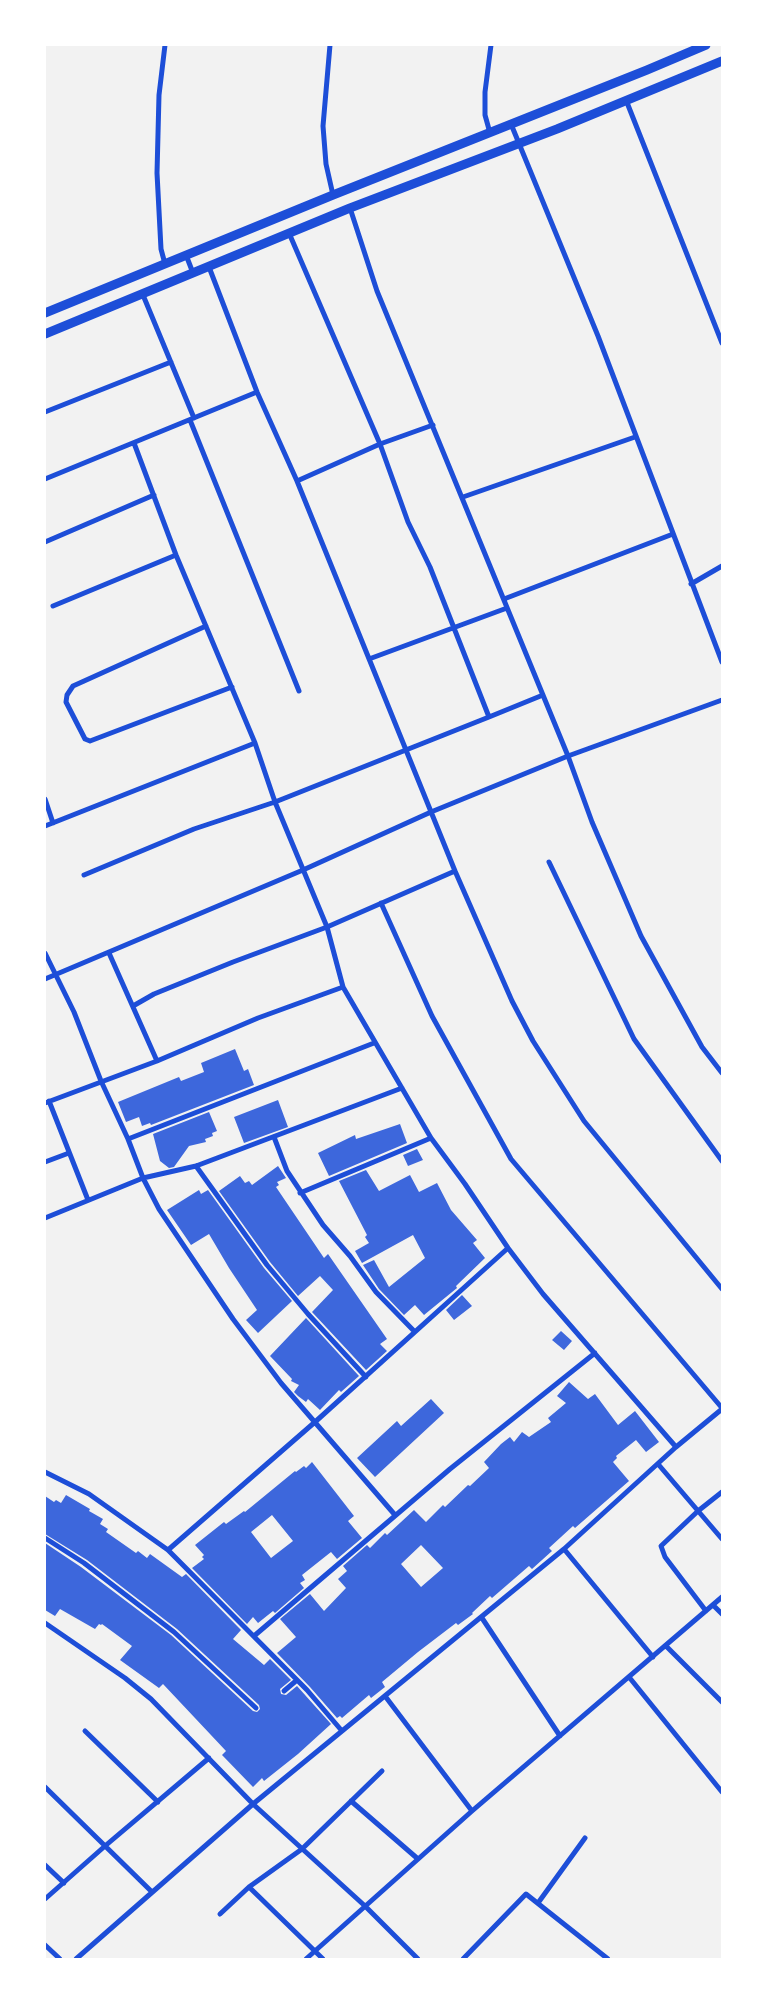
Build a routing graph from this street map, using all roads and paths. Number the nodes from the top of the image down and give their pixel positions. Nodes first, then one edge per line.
1 (165, 45) edge
2 (330, 45) edge
3 (491, 45) edge
4 (706, 45) edge
5 (722, 61) edge
6 (626, 100) junction
7 (511, 124) junction
8 (490, 133) junction
9 (518, 143) junction
10 (333, 195) junction
11 (350, 208) junction
12 (289, 233) junction
13 (186, 255) junction
14 (165, 264) junction
15 (209, 267) junction
16 (194, 274) junction
17 (143, 295) junction
18 (45, 313) edge
19 (45, 334) edge
20 (722, 343) edge
21 (171, 362) junction
22 (257, 392) junction
23 (45, 412) edge
24 (192, 419) junction
25 (433, 425) junction
26 (635, 437) junction
27 (134, 443) junction
28 (380, 444) junction
29 (45, 479) edge
30 (296, 481) junction
31 (154, 495) junction
32 (463, 497) junction
33 (673, 534) junction
34 (45, 542) edge
35 (176, 555) junction
36 (722, 566) edge
37 (692, 584) junction
38 (504, 600) junction
39 (52, 606) dead end
40 (507, 608) junction
41 (206, 626) junction
42 (454, 628) junction
43 (369, 660) junction
44 (722, 662) edge
45 (232, 687) junction
46 (300, 691) dead end
47 (543, 694) junction
48 (722, 700) edge
49 (489, 717) junction
50 (255, 743) junction
51 (406, 751) junction
52 (568, 756) junction
53 (45, 799) edge
54 (275, 802) junction
55 (431, 812) junction
56 (53, 822) junction
57 (45, 826) edge
58 (549, 862) dead end
59 (303, 870) junction
60 (455, 871) junction
61 (84, 875) dead end
62 (381, 904) junction
63 (327, 927) junction
64 (45, 953) edge
65 (109, 953) junction
66 (55, 975) junction
67 (45, 979) edge
68 (343, 987) junction
69 (132, 1006) junction
70 (374, 1043) junction
71 (157, 1061) junction
72 (722, 1073) edge
73 (101, 1081) junction
74 (402, 1088) junction
75 (47, 1102) edge
76 (274, 1137) junction
77 (431, 1138) junction
78 (128, 1139) junction
79 (69, 1153) junction
80 (722, 1160) edge
81 (45, 1162) edge
82 (196, 1166) junction
83 (143, 1178) junction
84 (300, 1193) junction
85 (88, 1200) junction
86 (45, 1218) edge
87 (508, 1248) junction
88 (722, 1288) edge
89 (414, 1331) junction
90 (595, 1353) junction
91 (366, 1376) junction
92 (722, 1408) edge
93 (316, 1422) junction
94 (676, 1447) junction
95 (658, 1464) junction
96 (45, 1472) edge
97 (722, 1492) edge
98 (698, 1511) junction
99 (395, 1515) junction
100 (45, 1538) edge
101 (722, 1539) edge
102 (564, 1549) junction
103 (168, 1550) junction
104 (722, 1597) edge
105 (713, 1604) junction
106 (706, 1611) junction
107 (722, 1614) edge
108 (482, 1618) junction
109 (45, 1623) edge
110 (254, 1636) junction
111 (666, 1646) junction
112 (653, 1657) junction
113 (629, 1677) junction
114 (296, 1680) junction
115 (284, 1692) dead end
116 (385, 1696) junction
117 (722, 1702) edge
118 (256, 1708) dead end
119 (85, 1731) dead end
120 (342, 1731) junction
121 (560, 1736) junction
122 (209, 1758) junction
123 (382, 1771) dead end
124 (45, 1787) edge
125 (722, 1792) edge
126 (351, 1801) junction
127 (158, 1802) junction
128 (252, 1804) junction
129 (472, 1811) junction
130 (585, 1838) dead end
131 (105, 1846) junction
132 (302, 1849) junction
133 (418, 1859) junction
134 (45, 1865) edge
135 (64, 1883) junction
136 (249, 1887) junction
137 (152, 1892) junction
138 (45, 1900) edge
139 (538, 1903) junction
140 (365, 1906) junction
141 (220, 1914) dead end
142 (45, 1945) edge
143 (315, 1951) junction
144 (60, 1959) edge
145 (76, 1959) edge
146 (306, 1959) edge
147 (323, 1959) edge
148 (418, 1959) edge
149 (463, 1959) edge
150 (608, 1959) edge

1 - 14 street
2 - 10 street
3 - 8 street
4 - 7 street
5 - 6 street
6 - 9 street
6 - 20 street
7 - 8 street
7 - 9 street
8 - 10 street
9 - 11 street
9 - 26 street
10 - 13 street
11 - 12 street
11 - 25 street
12 - 15 street
12 - 28 street
13 - 14 street
13 - 16 street
14 - 18 street
15 - 16 street
15 - 22 street
16 - 17 street
17 - 19 street
17 - 21 street
21 - 23 street
21 - 24 street
22 - 24 street
22 - 30 street
24 - 27 street
24 - 46 street
25 - 28 street
25 - 32 street
26 - 32 street
26 - 33 street
27 - 29 street
27 - 31 street
28 - 30 street
28 - 42 street
30 - 43 street
31 - 34 street
31 - 35 street
32 - 38 street
33 - 37 street
33 - 38 street
35 - 39 street
35 - 41 street
36 - 37 street
37 - 44 street
38 - 40 street
40 - 42 street
40 - 47 street
41 - 45 street
41 - 45 street
42 - 43 street
42 - 49 street
43 - 51 street
45 - 50 street
47 - 49 street
47 - 52 street
48 - 52 street
49 - 51 street
50 - 54 street
50 - 56 street
51 - 54 street
51 - 55 street
52 - 55 street
52 - 72 street
53 - 56 street
54 - 59 street
54 - 61 street
55 - 59 street
55 - 60 street
56 - 57 street
58 - 80 street
59 - 63 street
59 - 65 street
60 - 62 street
60 - 88 street
62 - 63 street
62 - 92 street
63 - 68 street
63 - 69 street
64 - 66 street
65 - 66 street
65 - 69 street
66 - 67 street
66 - 73 street
68 - 70 street
68 - 71 street
69 - 71 street
70 - 74 street
70 - 78 street
71 - 73 street
73 - 75 street
73 - 78 street
74 - 76 street
74 - 77 street
75 - 79 street
76 - 82 street
76 - 84 street
77 - 84 street
77 - 87 street
78 - 83 street
79 - 81 street
79 - 85 street
82 - 83 street
82 - 91 street
83 - 85 street
83 - 93 street
84 - 89 street
85 - 86 street
87 - 89 street
87 - 90 street
89 - 91 street
90 - 94 street
90 - 99 street
91 - 93 street
92 - 94 street
93 - 99 street
93 - 103 street
94 - 95 street
95 - 98 street
95 - 102 street
96 - 103 street
97 - 98 street
98 - 101 street
98 - 106 street
99 - 110 street
100 - 118 street
102 - 108 street
102 - 112 street
103 - 110 street
104 - 105 street
105 - 106 street
105 - 107 street
106 - 111 street
108 - 116 street
108 - 121 street
109 - 122 street
110 - 114 street
111 - 112 street
111 - 117 street
112 - 113 street
113 - 121 street
113 - 125 street
114 - 115 street
114 - 120 street
116 - 120 street
116 - 129 street
119 - 127 street
120 - 128 street
121 - 129 street
122 - 127 street
122 - 128 street
123 - 126 street
124 - 131 street
126 - 132 street
126 - 133 street
127 - 131 street
128 - 132 street
128 - 137 street
129 - 133 street
130 - 139 street
131 - 135 street
131 - 137 street
132 - 136 street
132 - 140 street
133 - 140 street
134 - 135 street
135 - 138 street
136 - 141 street
136 - 143 street
137 - 145 street
139 - 149 street
139 - 150 street
140 - 143 street
140 - 148 street
142 - 144 street
143 - 146 street
143 - 147 street

